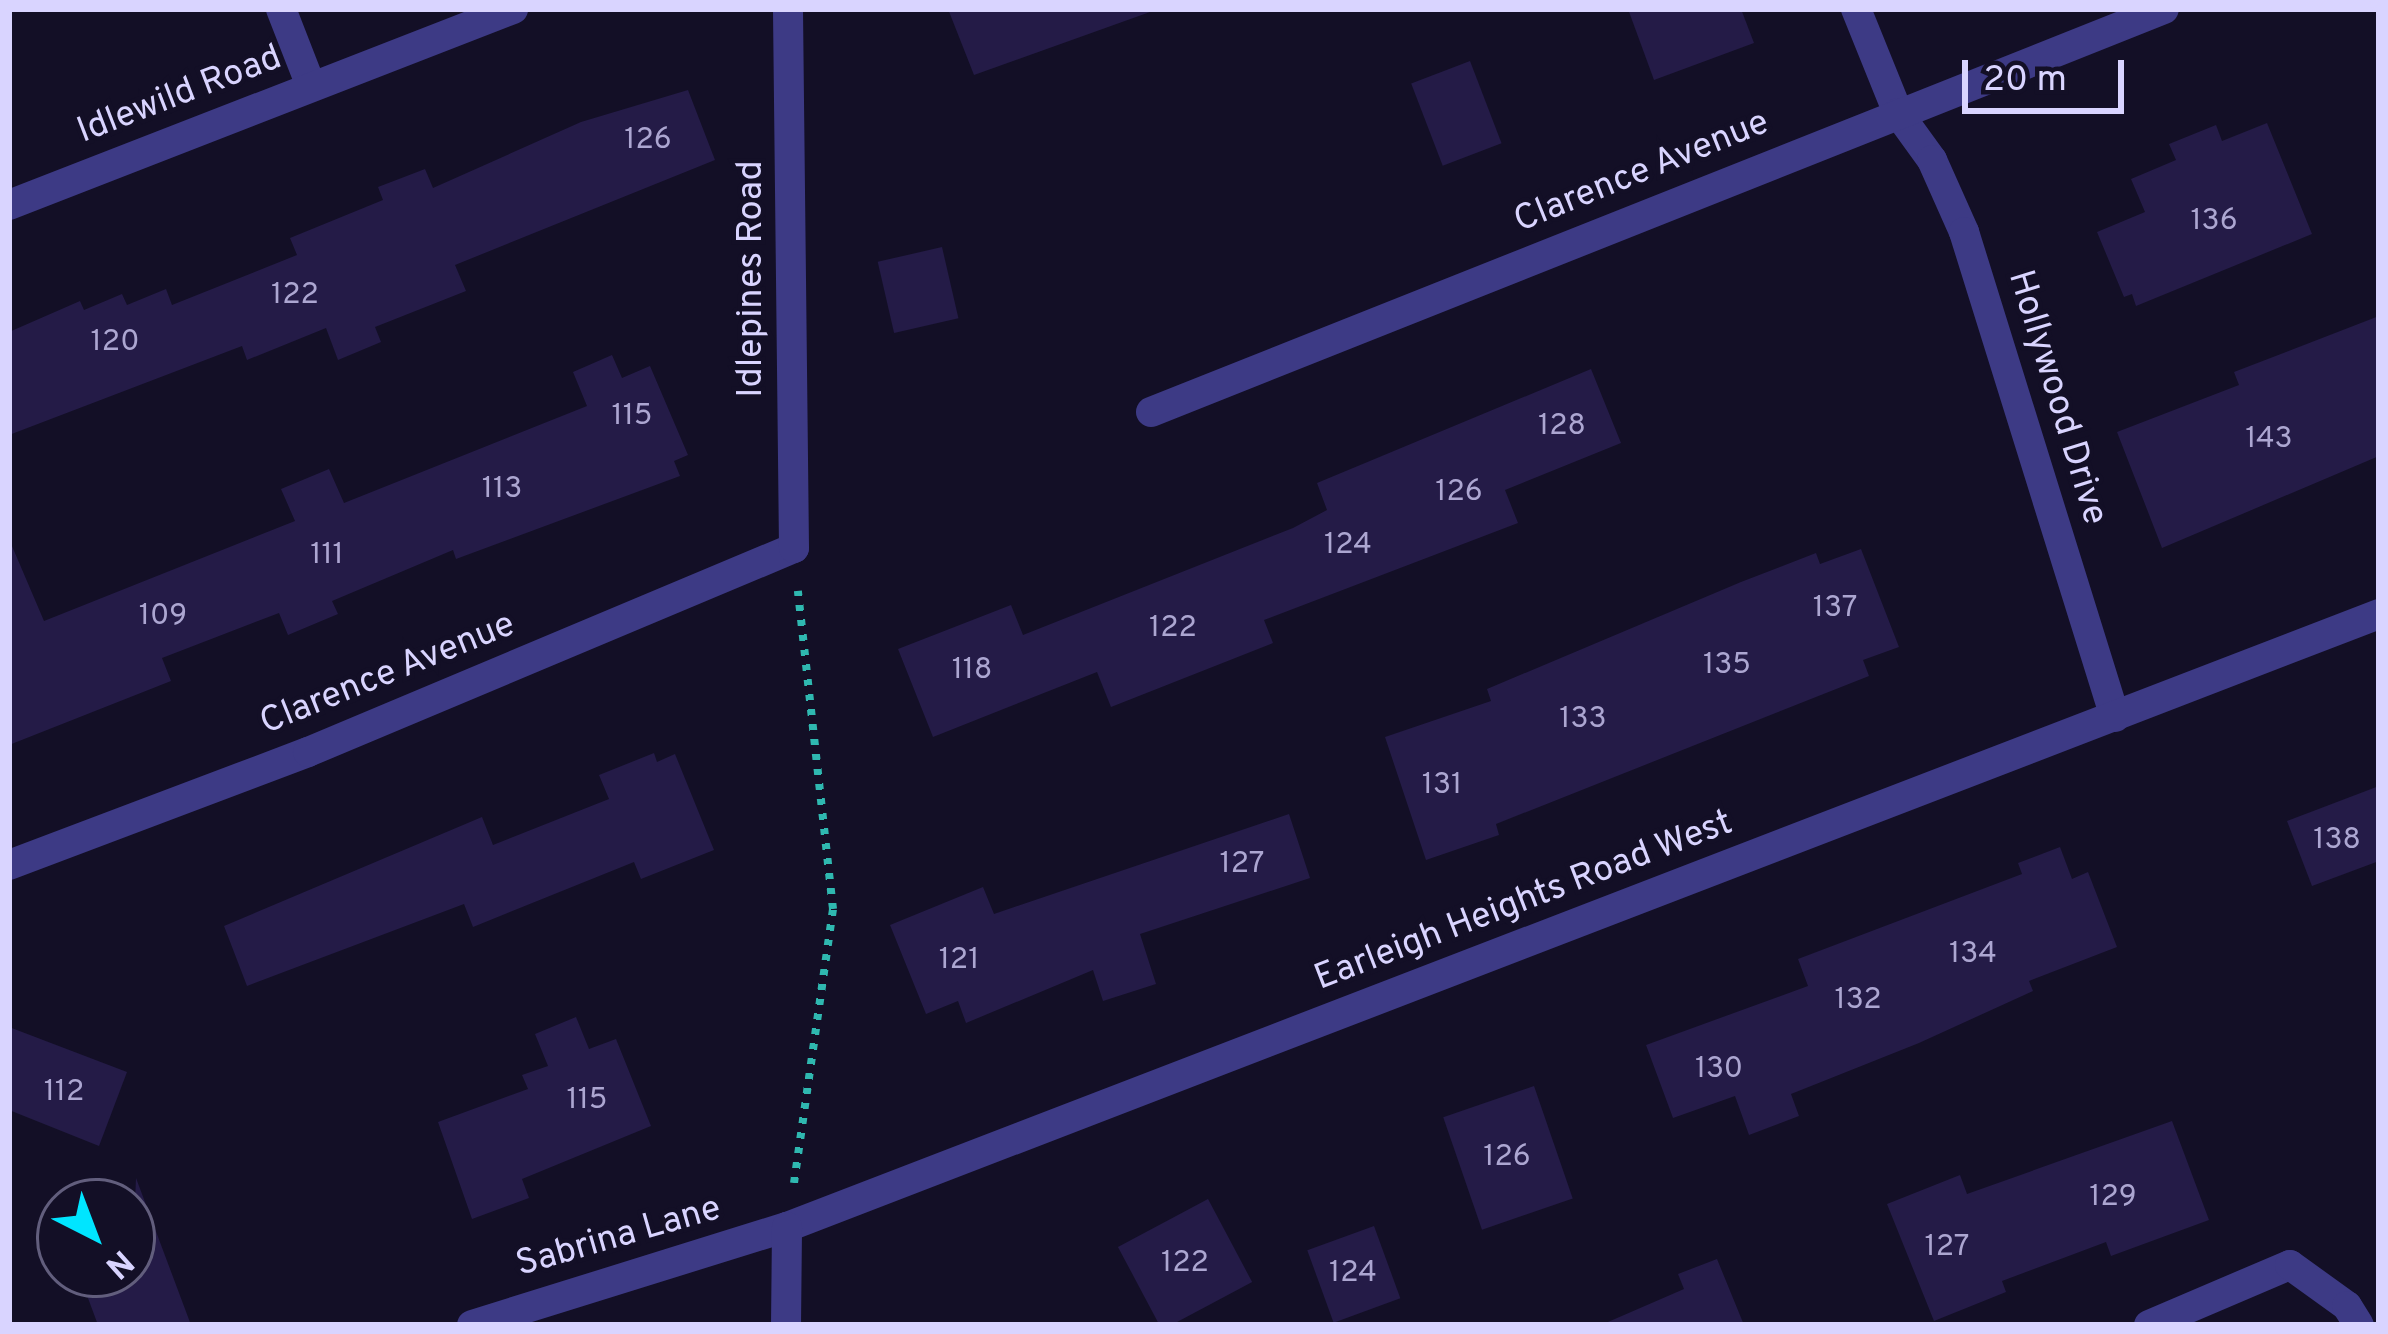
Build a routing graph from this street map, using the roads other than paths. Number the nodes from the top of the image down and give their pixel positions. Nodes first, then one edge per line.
1 (281, 9) edge
2 (514, 9) edge
3 (788, 9) edge
4 (1856, 9) edge
5 (2164, 9) edge
6 (311, 86) junction
7 (1898, 113) junction
8 (9, 205) edge
9 (1151, 412) dead end
10 (794, 548) joint
11 (2379, 614) edge
12 (2115, 717) junction
13 (9, 866) edge
14 (788, 1227) junction
15 (472, 1325) edge
16 (787, 1325) edge
17 (2149, 1325) edge
18 (2359, 1325) edge

1 - 6 street
2 - 6 street, Idlewild Road
3 - 10 street, Idlepines Road
4 - 7 street, Hollywood Drive
5 - 7 street, Clarence Avenue
6 - 8 street, Idlewild Road
7 - 9 street, Clarence Avenue
7 - 12 street, Hollywood Drive
10 - 13 street, Clarence Avenue
11 - 12 street, Earleigh Heights Road West
12 - 14 street, Earleigh Heights Road West
14 - 15 street, Sabrina Lane
14 - 16 street
17 - 18 street

